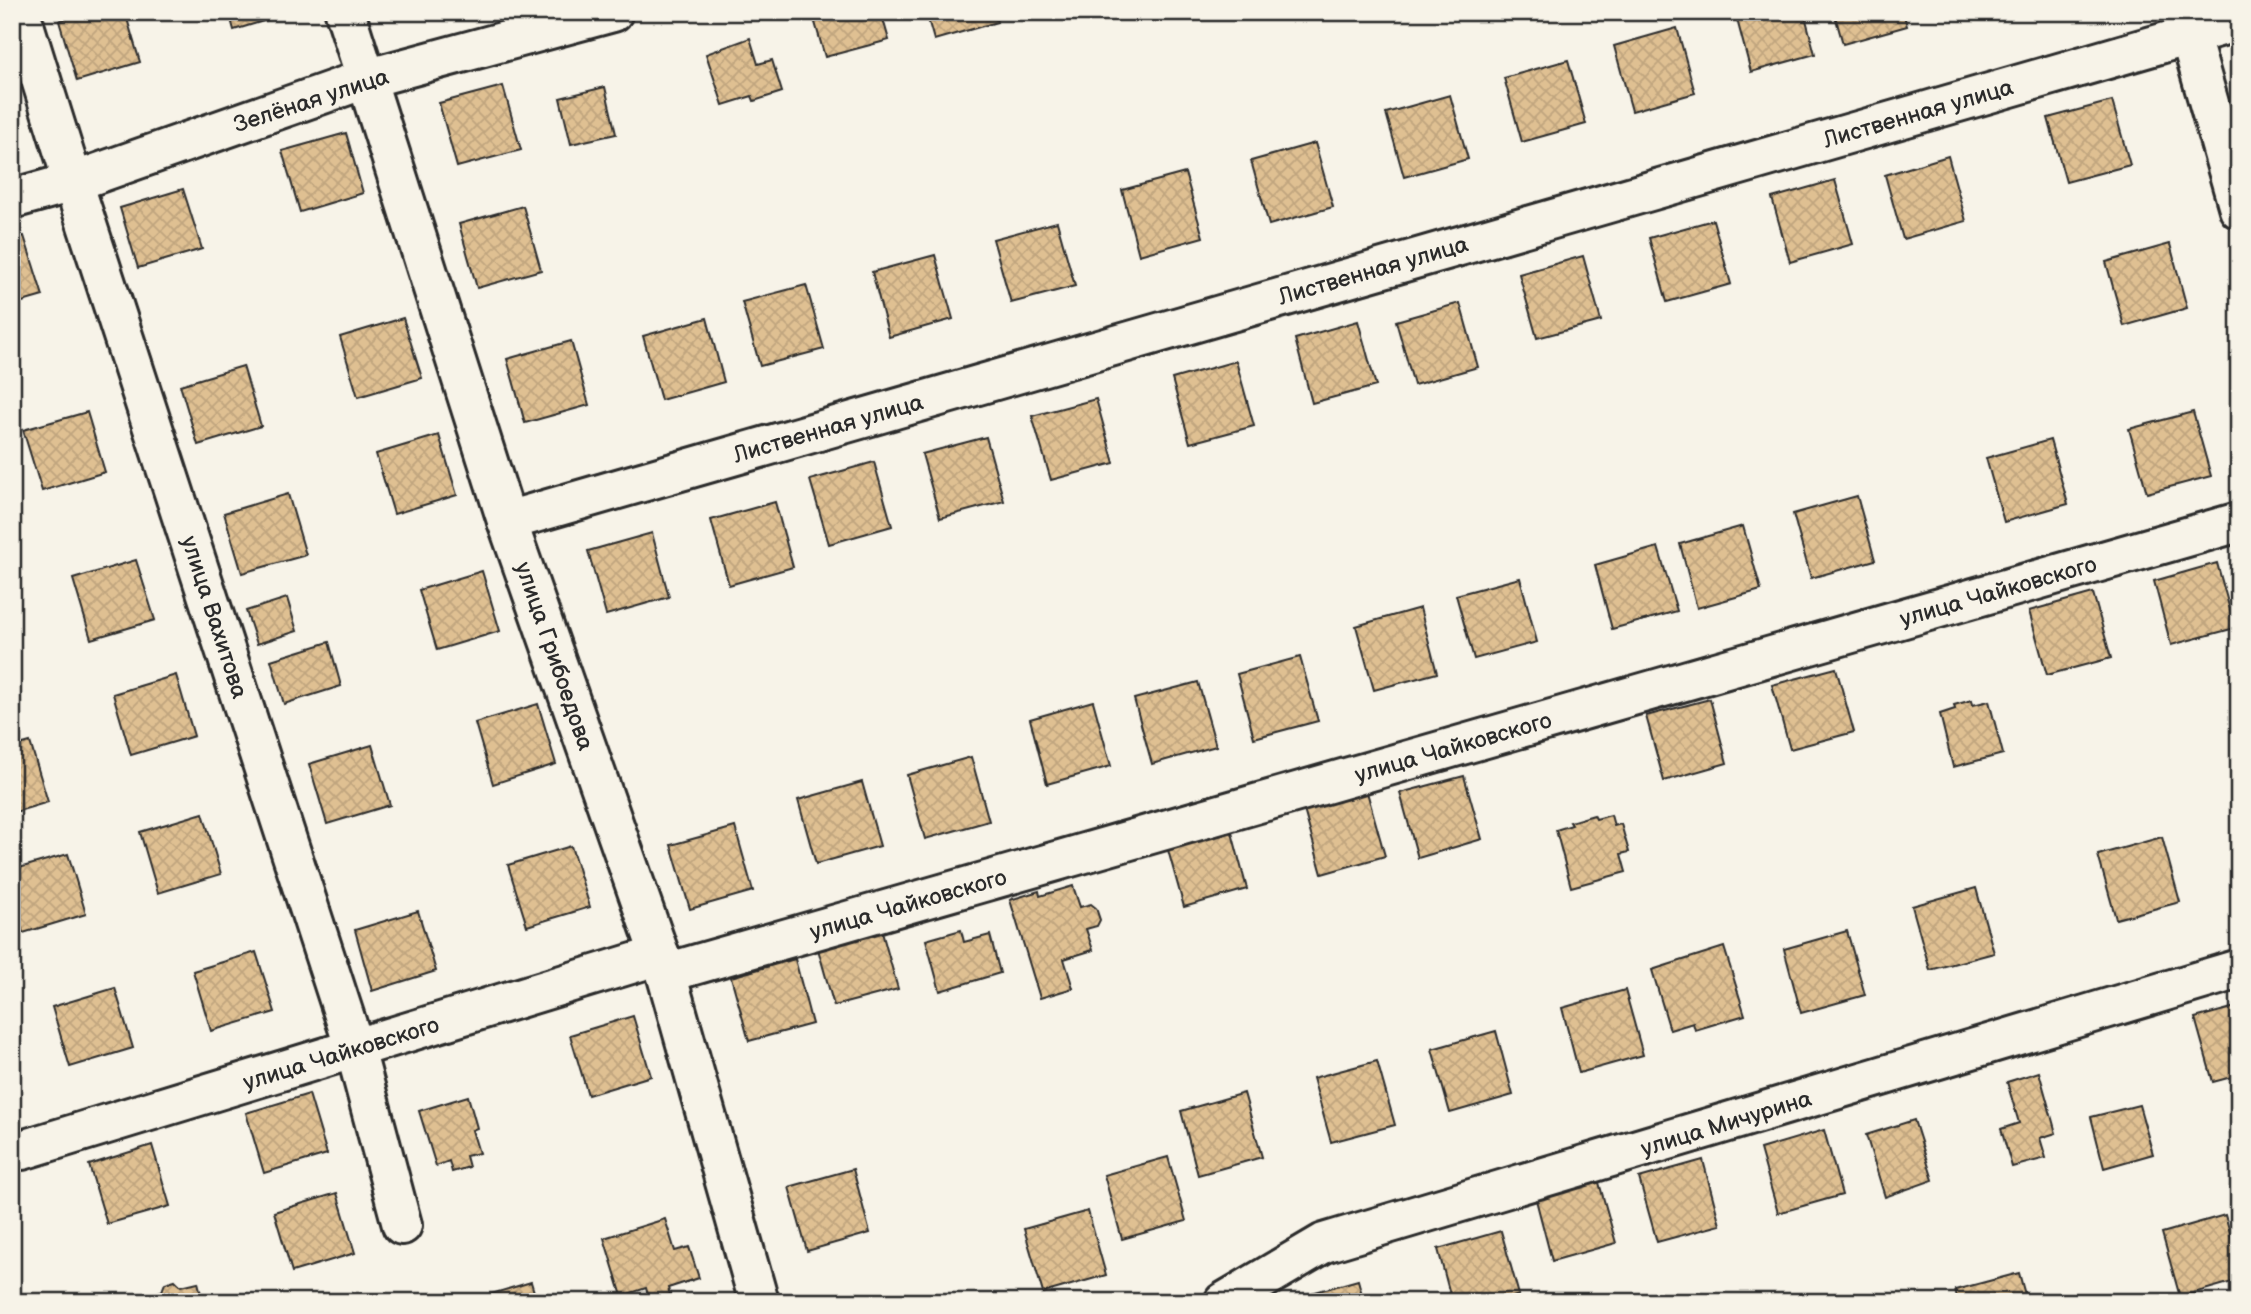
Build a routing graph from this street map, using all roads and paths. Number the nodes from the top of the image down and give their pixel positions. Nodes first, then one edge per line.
1 (20, 12) edge
2 (345, 12) edge
3 (613, 12) edge
4 (2239, 21) edge
5 (2186, 23) edge
6 (365, 79) junction
7 (73, 182) junction
8 (12, 199) edge
9 (2239, 209) edge
10 (507, 521) junction
11 (2239, 522) edge
12 (663, 964) junction
13 (2239, 970) edge
14 (355, 1049) junction
15 (22, 1150) dead end
16 (402, 1225) dead end
17 (759, 1302) edge
18 (1224, 1302) edge

1 - 7 street, улица Вахитова
2 - 6 street, улица Грибоедова
3 - 6 street, Зелёная улица
4 - 5 street, Лиственная улица
5 - 9 street
5 - 10 street, Лиственная улица
6 - 7 street, Зелёная улица
6 - 10 street, улица Грибоедова
7 - 8 street, Зелёная улица
7 - 14 street, улица Вахитова
10 - 12 street, улица Грибоедова
11 - 12 street, улица Чайковского
12 - 14 street, улица Чайковского
12 - 17 street, улица Грибоедова
13 - 18 street, улица Мичурина
14 - 15 street, улица Чайковского
14 - 16 street, улица Вахитова

